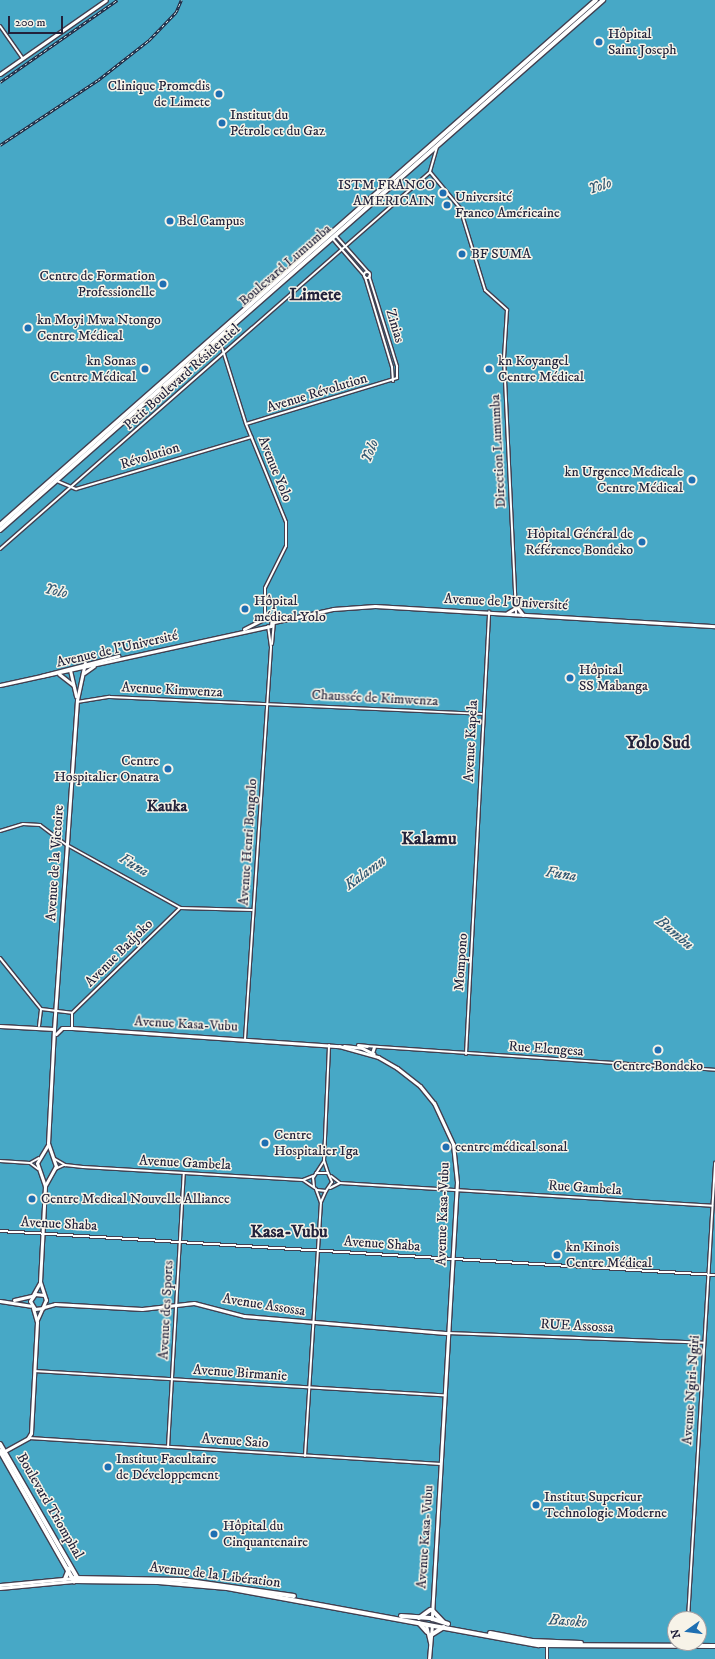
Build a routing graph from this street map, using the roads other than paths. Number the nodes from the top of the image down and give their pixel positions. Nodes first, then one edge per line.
1 (106, 0) edge
2 (596, 0) edge
3 (603, 0) edge
4 (0, 26) edge
5 (22, 58) junction
6 (0, 74) edge
7 (438, 144) junction
8 (430, 172) junction
9 (332, 235) junction
10 (346, 246) junction
11 (342, 250) junction
12 (368, 272) junction
13 (364, 276) junction
14 (369, 276) junction
15 (385, 325) junction
16 (380, 327) junction
17 (218, 335) junction
18 (225, 352) junction
19 (396, 366) junction
20 (392, 367) junction
21 (393, 381) junction
22 (246, 424) junction
23 (251, 437) junction
24 (56, 480) junction
25 (72, 488) junction
26 (0, 525) edge
27 (0, 530) edge
28 (0, 549) edge
29 (266, 607) junction
30 (517, 607) junction
31 (489, 612) junction
32 (505, 614) junction
33 (516, 614) junction
34 (523, 615) junction
35 (272, 617) junction
36 (297, 617) junction
37 (265, 618) junction
38 (274, 623) junction
39 (268, 626) junction
40 (715, 626) edge
41 (239, 631) junction
42 (271, 647) junction
43 (126, 656) junction
44 (97, 664) junction
45 (85, 665) junction
46 (71, 666) junction
47 (70, 671) junction
48 (83, 673) junction
49 (57, 674) junction
50 (37, 678) junction
51 (0, 685) edge
52 (74, 686) junction
53 (77, 701) junction
54 (267, 702) junction
55 (482, 714) junction
56 (0, 830) edge
57 (68, 838) junction
58 (62, 839) junction
59 (67, 844) junction
60 (477, 871) joint
61 (180, 908) junction
62 (253, 910) junction
63 (0, 958) edge
64 (41, 1009) junction
65 (57, 1010) junction
66 (72, 1013) junction
67 (0, 1026) edge
68 (39, 1026) junction
69 (56, 1027) junction
70 (72, 1028) junction
71 (244, 1039) junction
72 (329, 1045) junction
73 (339, 1046) junction
74 (352, 1046) junction
75 (367, 1046) junction
76 (375, 1047) junction
77 (362, 1048) junction
78 (358, 1050) junction
79 (366, 1051) junction
80 (372, 1053) junction
81 (466, 1054) junction
82 (378, 1056) junction
83 (715, 1070) edge
84 (48, 1143) junction
85 (52, 1155) junction
86 (40, 1157) junction
87 (55, 1159) junction
88 (0, 1161) edge
89 (324, 1161) junction
90 (30, 1163) junction
91 (715, 1163) edge
92 (65, 1165) junction
93 (55, 1169) junction
94 (40, 1170) junction
95 (52, 1172) junction
96 (184, 1173) junction
97 (328, 1173) junction
98 (316, 1174) junction
99 (330, 1176) junction
100 (303, 1180) junction
101 (340, 1183) junction
102 (45, 1186) junction
103 (315, 1189) junction
104 (327, 1190) junction
105 (457, 1190) junction
106 (321, 1203) junction
107 (712, 1206) junction
108 (0, 1231) edge
109 (43, 1233) junction
110 (180, 1242) junction
111 (318, 1250) junction
112 (453, 1259) junction
113 (709, 1274) junction
114 (715, 1275) edge
115 (40, 1282) junction
116 (32, 1296) junction
117 (44, 1296) junction
118 (0, 1300) edge
119 (16, 1301) junction
120 (54, 1304) junction
121 (177, 1304) junction
122 (33, 1307) junction
123 (43, 1308) junction
124 (37, 1320) junction
125 (313, 1324) junction
126 (448, 1333) junction
127 (704, 1343) junction
128 (35, 1371) junction
129 (172, 1379) junction
130 (310, 1387) junction
131 (445, 1395) junction
132 (28, 1438) junction
133 (0, 1444) edge
134 (168, 1447) junction
135 (2, 1452) edge
136 (305, 1456) junction
137 (441, 1464) junction
138 (68, 1566) junction
139 (73, 1568) junction
140 (65, 1578) junction
141 (83, 1578) junction
142 (76, 1580) junction
143 (0, 1587) edge
144 (431, 1609) junction
145 (688, 1611) edge
146 (429, 1619) junction
147 (417, 1620) junction
148 (426, 1625) junction
149 (447, 1625) junction
150 (432, 1626) junction
151 (429, 1634) junction
152 (548, 1644) junction
153 (667, 1644) edge
154 (429, 1659) edge
155 (547, 1659) edge

1 - 5 main road
2 - 9 highway, Boulevard Lumumba
3 - 7 highway, Boulevard Lumumba
4 - 5 street
5 - 6 main road
7 - 8 street
7 - 9 highway, Boulevard Lumumba
8 - 10 street, Petit Boulevard Résidentiel
8 - 30 street, Direction Lumumba
9 - 10 street
9 - 11 street
9 - 17 highway, Boulevard Lumumba
10 - 11 street, Petit Boulevard Résidentiel
10 - 12 street
11 - 13 street
11 - 18 street, Petit Boulevard Résidentiel
12 - 13 street
12 - 14 street, Zinias
13 - 14 street
13 - 16 street
14 - 15 street, Zinias
15 - 16 street
15 - 19 street, Zinias
16 - 20 street
17 - 18 street, Avenue Yolo
17 - 24 highway, Boulevard Lumumba
17 - 26 highway, Boulevard Lumumba
18 - 22 street, Avenue Yolo
18 - 25 street, Petit Boulevard Résidentiel
19 - 20 street
19 - 21 street, Zinias
20 - 21 street
21 - 22 street, Avenue Révolution
22 - 23 street, Avenue Yolo
23 - 25 street, Révolution
23 - 29 street, Avenue Yolo
24 - 25 street
24 - 27 highway, Boulevard Lumumba
25 - 28 street, Petit Boulevard Résidentiel
29 - 35 street
29 - 37 street, Avenue Yolo
30 - 32 main road
30 - 33 street, Direction Lumumba
30 - 34 main road
31 - 32 main road, Avenue de l’Université
31 - 36 main road, Avenue de l’Université
31 - 55 street, Avenue Kapela
32 - 33 main road, Avenue de l’Université
33 - 34 main road, Avenue de l’Université
34 - 40 main road, Avenue de l’Université
35 - 36 main road, Avenue de l’Université
35 - 37 main road, Avenue de l’Université
35 - 38 main road
36 - 38 main road, Avenue de l’Université
37 - 39 main road
37 - 41 main road, Avenue de l’Université
38 - 39 main road, Avenue de l’Université
38 - 42 street
39 - 41 main road, Avenue de l’Université
39 - 42 street
41 - 43 main road, Avenue de l’Université
42 - 54 street, Avenue Henri Bongolo
43 - 44 main road, Avenue de l’Université
43 - 45 main road
44 - 45 main road, Avenue de l’Université
44 - 48 main road
45 - 46 main road
45 - 47 main road, Avenue de l’Université
45 - 48 main road
46 - 47 main road
46 - 50 main road
47 - 49 main road, Avenue de l’Université
47 - 52 main road
48 - 53 main road
49 - 50 main road, Avenue de l’Université
49 - 52 main road
50 - 51 main road, Avenue de l’Université
52 - 53 main road
53 - 54 street, Avenue Kimwenza
53 - 57 main road, Avenue de la Victoire
54 - 55 street, Chaussée de Kimwenza
54 - 62 street, Avenue Henri Bongolo
55 - 60 street, Avenue Kapela
56 - 58 street
57 - 58 street
57 - 59 main road, Avenue de la Victoire
58 - 59 street
59 - 61 street
59 - 65 main road, Avenue de la Victoire
60 - 81 street, Mompono
61 - 62 street
61 - 66 street, Avenue Badjoko
62 - 71 street, Avenue Henri Bongolo
63 - 64 street
64 - 65 street
64 - 68 street
65 - 66 street
65 - 69 main road, Avenue de la Victoire
66 - 70 street
67 - 68 main road, Avenue Kasa-Vubu
68 - 69 main road, Avenue Kasa-Vubu
69 - 70 main road, Avenue Kasa-Vubu
69 - 84 main road, Avenue de la Victoire
70 - 71 main road, Avenue Kasa-Vubu
71 - 72 main road, Avenue Kasa-Vubu
72 - 73 main road, Avenue Kasa-Vubu
72 - 89 street
73 - 74 main road
73 - 78 main road, Avenue Kasa-Vubu
74 - 75 main road
74 - 77 main road
75 - 76 street, Rue Elengesa
75 - 77 street
76 - 79 street
76 - 80 main road
76 - 81 street, Rue Elengesa
77 - 78 street
77 - 79 main road
78 - 79 main road, Avenue Kasa-Vubu
79 - 80 main road
79 - 82 main road, Avenue Kasa-Vubu
80 - 82 main road
81 - 83 street, Rue Elengesa
82 - 105 main road, Avenue Kasa-Vubu
84 - 85 main road
84 - 86 main road
85 - 86 main road
85 - 87 main road
86 - 90 street
86 - 94 main road
87 - 92 street
87 - 93 main road
88 - 90 street
89 - 97 street
89 - 98 street
90 - 94 street
91 - 107 street, Avenue Ngiri-Ngiri
92 - 93 street
92 - 96 street, Avenue Gambela
93 - 95 main road
94 - 95 main road
94 - 102 main road
95 - 102 main road
96 - 100 street, Avenue Gambela
96 - 110 street, Avenue des Sports
97 - 98 street
97 - 99 street
98 - 100 street
98 - 103 street
99 - 101 street
99 - 104 street
100 - 103 street
101 - 104 street
101 - 105 street
102 - 109 main road
103 - 104 street
103 - 106 street
104 - 106 street
105 - 107 street, Rue Gambela
105 - 112 main road, Avenue Kasa-Vubu
106 - 111 street
107 - 113 street, Avenue Ngiri-Ngiri
108 - 109 street, Avenue Shaba
109 - 110 street, Avenue Shaba
109 - 115 main road
110 - 111 street, Avenue Shaba
110 - 121 street, Avenue des Sports
111 - 112 street, Avenue Shaba
111 - 125 street
112 - 113 street, Avenue Shaba
112 - 126 main road, Avenue Kasa-Vubu
113 - 114 street, Avenue Shaba
113 - 127 street, Avenue Ngiri-Ngiri
115 - 116 main road
115 - 117 main road
116 - 117 main road
116 - 119 main road
116 - 122 main road
117 - 120 main road
117 - 123 main road
118 - 119 main road
119 - 122 main road
120 - 121 main road, Avenue Assossa
120 - 123 main road
121 - 125 main road, Avenue Assossa
121 - 129 street, Avenue des Sports
122 - 123 main road
122 - 124 main road
123 - 124 main road
124 - 128 main road
125 - 126 main road, Avenue Assossa
125 - 130 street
126 - 127 street, RUE Assossa
126 - 131 main road, Avenue Kasa-Vubu
127 - 145 street, Avenue Ngiri-Ngiri
128 - 129 street, Avenue Birmanie
128 - 132 main road
129 - 130 street, Avenue Birmanie
129 - 134 street, Avenue des Sports
130 - 131 street, Avenue Birmanie
130 - 136 street
131 - 137 main road, Avenue Kasa-Vubu
132 - 134 street, Avenue Saio
132 - 135 main road
133 - 135 highway, Boulevard Triomphal
134 - 136 street, Avenue Saio
135 - 138 highway, Boulevard Triomphal
135 - 139 highway, Boulevard Triomphal
136 - 137 street, Avenue Saio
137 - 144 main road, Avenue Kasa-Vubu
138 - 140 highway
138 - 142 highway, Boulevard Triomphal
139 - 141 highway
139 - 142 highway, Boulevard Triomphal
140 - 142 main road, Avenue de la Libération
140 - 143 main road, Avenue de la Libération
141 - 142 highway, Avenue de la Libération
141 - 147 highway, Avenue de la Libération
142 - 143 main road, Avenue de la Libération
142 - 147 highway, Avenue de la Libération
144 - 146 main road, Avenue Kasa-Vubu
144 - 147 highway
144 - 149 highway
146 - 147 highway, Avenue de la Libération
146 - 148 highway
146 - 149 highway, Avenue de la Libération
146 - 150 highway
147 - 148 highway, Avenue de la Libération
147 - 151 highway
148 - 150 highway, Avenue de la Libération
148 - 151 main road
149 - 150 highway, Avenue de la Libération
149 - 151 highway
149 - 152 highway, Avenue de la Libération
150 - 151 main road
151 - 154 main road
152 - 153 highway, Avenue de la Libération
152 - 155 street

